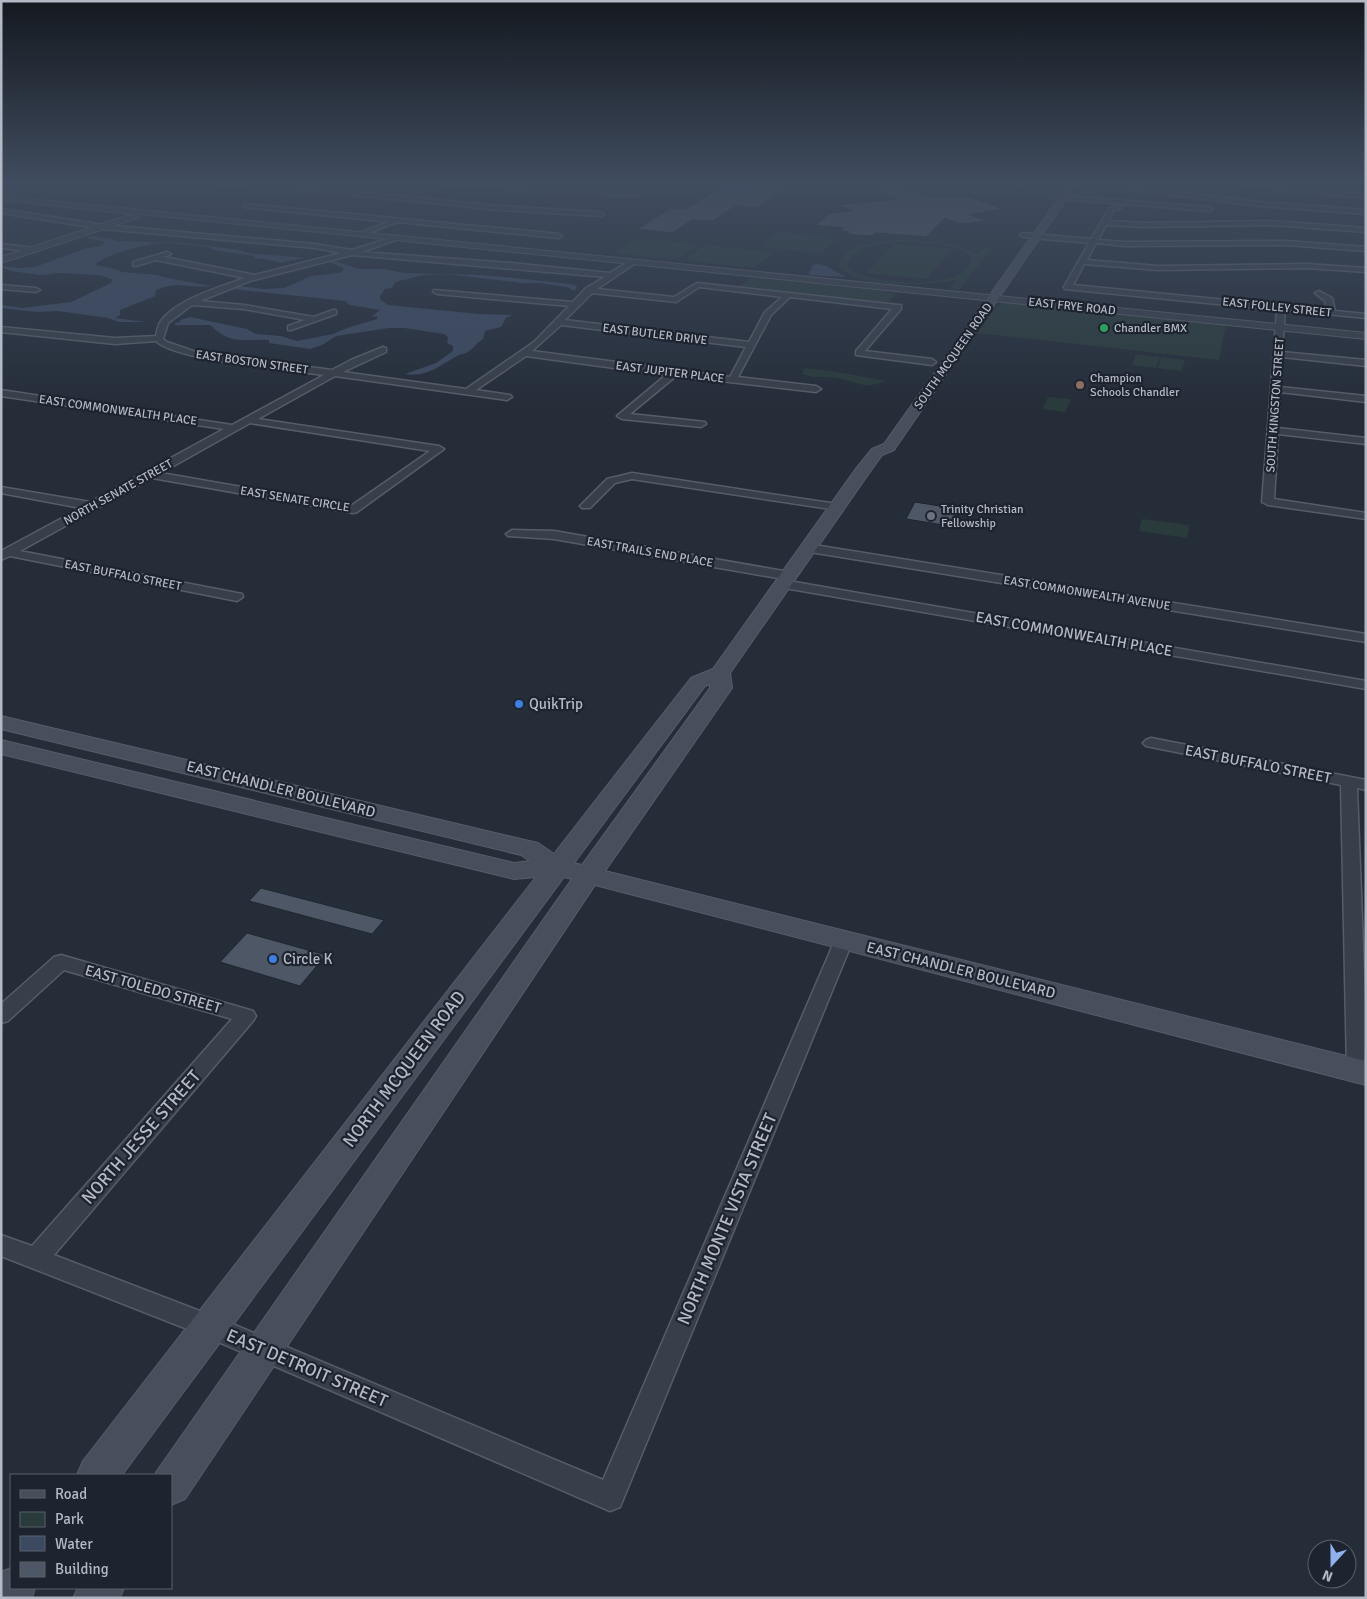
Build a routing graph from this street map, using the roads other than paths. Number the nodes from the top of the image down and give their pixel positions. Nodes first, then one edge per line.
1 (16, 256) edge
2 (164, 256) edge
3 (340, 256) edge
4 (398, 256) edge
5 (569, 256) edge
6 (1024, 256) edge
7 (1086, 256) edge
8 (157, 258) junction
9 (1, 260) edge
10 (631, 262) junction
11 (1083, 262) junction
12 (136, 264) dead end
13 (1202, 268) junction
14 (1366, 270) edge
15 (1212, 274) dead end
16 (611, 275) junction
17 (254, 277) junction
18 (447, 285) dead end
19 (1, 287) edge
20 (36, 290) dead end
21 (589, 290) junction
22 (983, 291) junction
23 (1319, 293) dead end
24 (788, 295) junction
25 (994, 298) junction
26 (190, 302) junction
27 (574, 304) junction
28 (1281, 308) junction
29 (333, 312) dead end
30 (1330, 312) junction
31 (1366, 316) edge
32 (314, 319) junction
33 (559, 322) junction
34 (960, 324) dead end
35 (1280, 327) junction
36 (291, 328) dead end
37 (1, 329) edge
38 (1366, 336) edge
39 (159, 339) junction
40 (751, 345) junction
41 (383, 350) dead end
42 (524, 353) junction
43 (1278, 354) junction
44 (939, 360) junction
45 (1366, 363) edge
46 (333, 373) junction
47 (674, 373) junction
48 (733, 380) junction
49 (816, 389) dead end
50 (1276, 389) junction
51 (467, 392) junction
52 (1, 393) edge
53 (507, 397) dead end
54 (1366, 399) edge
55 (904, 401) dead end
56 (248, 420) junction
57 (701, 424) dead end
58 (234, 428) junction
59 (1273, 430) junction
60 (1366, 441) edge
61 (150, 474) junction
62 (1, 490) edge
63 (91, 506) junction
64 (586, 506) dead end
65 (837, 508) junction
66 (1366, 516) edge
67 (512, 534) dead end
68 (808, 548) junction
69 (4, 554) edge
70 (786, 580) junction
71 (237, 597) dead end
72 (1366, 638) edge
73 (720, 673) junction
74 (1366, 685) edge
75 (1, 722) edge
76 (1151, 743) dead end
77 (1, 747) edge
78 (125, 751) junction
79 (102, 770) junction
80 (1357, 783) edge
81 (556, 867) junction
82 (589, 875) junction
83 (844, 940) junction
84 (1, 1016) edge
85 (246, 1016) joint
86 (1361, 1071) edge
87 (1, 1245) edge
88 (36, 1258) junction
89 (209, 1326) junction
90 (263, 1350) junction
91 (98, 1474) edge
92 (172, 1484) edge
93 (610, 1497) joint

1 - 9 street
2 - 8 street
3 - 17 street
4 - 16 street
5 - 10 street, EAST FRYE ROAD
6 - 25 main road, SOUTH MCQUEEN ROAD
7 - 11 street
8 - 12 street
8 - 17 street
10 - 16 street
10 - 22 street, EAST FRYE ROAD
11 - 13 street
11 - 28 street, EAST FOLLEY STREET
13 - 14 street
13 - 15 street
16 - 21 street
17 - 26 street
18 - 27 street
19 - 20 street
21 - 24 street
21 - 27 street
22 - 25 street, EAST FRYE ROAD
22 - 34 main road, SOUTH MCQUEEN ROAD
23 - 30 street
24 - 40 street
24 - 44 street
25 - 35 street, EAST FRYE ROAD
25 - 44 main road, SOUTH MCQUEEN ROAD
26 - 32 street
26 - 39 street
27 - 33 street
28 - 30 street, EAST FOLLEY STREET
28 - 35 street, SOUTH KINGSTON STREET
29 - 32 street
30 - 31 street, EAST FOLLEY STREET
32 - 36 street
33 - 40 street, EAST BUTLER DRIVE
33 - 42 street
35 - 38 street, EAST FRYE ROAD
35 - 43 street, SOUTH KINGSTON STREET
37 - 39 street, EAST BOSTON STREET
39 - 46 street, EAST BOSTON STREET
40 - 48 street
41 - 46 street, NORTH SENATE STREET
42 - 47 street, EAST JUPITER PLACE
42 - 51 street
43 - 45 street
43 - 50 street, SOUTH KINGSTON STREET
44 - 55 main road, SOUTH MCQUEEN ROAD
44 - 65 main road, SOUTH MCQUEEN ROAD
46 - 51 street, EAST BOSTON STREET
46 - 56 street, NORTH SENATE STREET
47 - 48 street, EAST JUPITER PLACE
47 - 57 street
48 - 49 street, EAST JUPITER PLACE
50 - 54 street
50 - 59 street, SOUTH KINGSTON STREET
51 - 53 street, EAST BOSTON STREET
52 - 58 street, EAST COMMONWEALTH PLACE
56 - 58 street, NORTH SENATE STREET
56 - 61 street, EAST SENATE CIRCLE
58 - 61 street, NORTH SENATE STREET
59 - 60 street
59 - 66 street, SOUTH KINGSTON STREET
61 - 63 street, NORTH SENATE STREET
62 - 63 street
63 - 69 street, NORTH SENATE STREET
64 - 65 street
65 - 68 main road, SOUTH MCQUEEN ROAD
67 - 70 street, EAST TRAILS END PLACE
68 - 70 main road, SOUTH MCQUEEN ROAD
68 - 72 street, EAST COMMONWEALTH AVENUE
69 - 71 street, EAST BUFFALO STREET
70 - 73 main road
70 - 74 street, EAST COMMONWEALTH PLACE
73 - 81 main road, NORTH MCQUEEN ROAD
73 - 82 main road
75 - 78 main road, EAST CHANDLER BOULEVARD
76 - 80 street, EAST BUFFALO STREET
77 - 79 main road, EAST CHANDLER BOULEVARD
78 - 79 main road
78 - 81 main road, EAST CHANDLER BOULEVARD
79 - 81 main road, EAST CHANDLER BOULEVARD
80 - 86 street
81 - 82 main road, EAST CHANDLER BOULEVARD
81 - 89 main road, NORTH MCQUEEN ROAD
82 - 83 main road, EAST CHANDLER BOULEVARD
82 - 90 main road
83 - 86 main road, EAST CHANDLER BOULEVARD
83 - 93 street, NORTH MONTE VISTA STREET
84 - 85 street, EAST TOLEDO STREET
85 - 88 street, NORTH JESSE STREET
87 - 88 street, EAST DETROIT STREET
88 - 89 street, EAST DETROIT STREET
89 - 90 street, EAST DETROIT STREET
89 - 91 main road, NORTH MCQUEEN ROAD
90 - 92 main road
90 - 93 street, EAST DETROIT STREET

